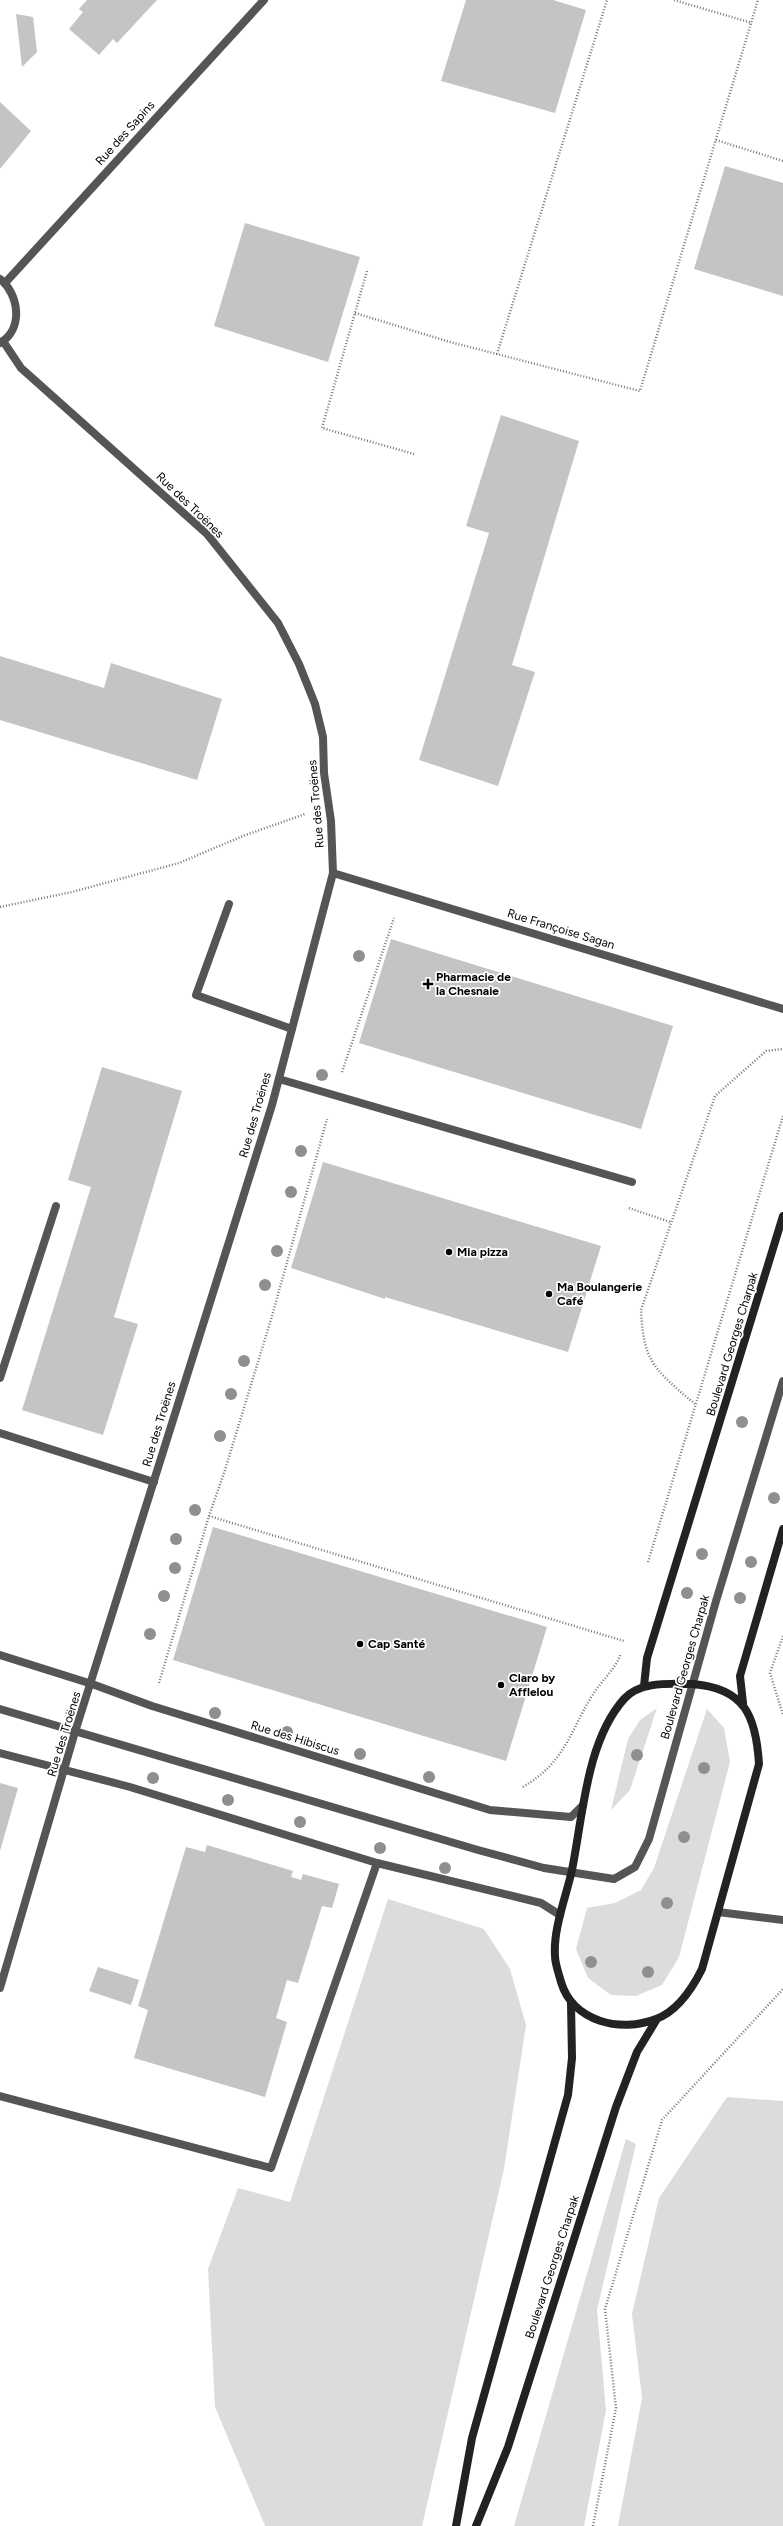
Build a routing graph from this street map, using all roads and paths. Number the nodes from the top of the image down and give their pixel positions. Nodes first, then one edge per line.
1 (264, 0) edge
2 (607, 0) edge
3 (674, 0) edge
4 (758, 0) edge
5 (752, 23) junction
6 (716, 140) junction
7 (783, 161) edge
8 (367, 271) dead end
9 (3, 281) edge
10 (355, 313) junction
11 (1, 342) edge
12 (497, 354) junction
13 (414, 454) dead end
14 (328, 803) junction
15 (333, 873) junction
16 (402, 894) junction
17 (229, 904) dead end
18 (0, 907) edge
19 (783, 1009) edge
20 (292, 1029) junction
21 (783, 1049) edge
22 (279, 1079) junction
23 (334, 1095) junction
24 (783, 1116) edge
25 (632, 1182) joint
26 (56, 1206) dead end
27 (783, 1216) edge
28 (670, 1222) junction
29 (0, 1378) edge
30 (783, 1381) edge
31 (695, 1404) junction
32 (0, 1433) edge
33 (154, 1482) junction
34 (209, 1516) junction
35 (783, 1529) edge
36 (646, 1569) dead end
37 (627, 1634) dead end
38 (783, 1636) edge
39 (624, 1641) junction
40 (0, 1655) edge
41 (92, 1684) junction
42 (692, 1684) junction
43 (644, 1686) junction
44 (743, 1703) junction
45 (152, 1706) junction
46 (0, 1709) edge
47 (783, 1715) edge
48 (75, 1732) junction
49 (0, 1753) edge
50 (64, 1771) junction
51 (583, 1804) junction
52 (490, 1810) junction
53 (377, 1863) junction
54 (572, 1871) junction
55 (718, 1912) junction
56 (560, 1915) junction
57 (783, 1920) edge
58 (0, 1988) edge
59 (783, 1989) edge
60 (571, 2003) junction
61 (657, 2019) junction
62 (0, 2096) edge
63 (456, 2526) edge
64 (476, 2526) edge
65 (593, 2526) edge

1 - 9 street, Rue des Sapins
2 - 12 path
3 - 5 path
4 - 5 path
5 - 6 path
6 - 7 path
6 - 12 path
8 - 10 path
9 - 11 street
10 - 12 path
10 - 13 path
11 - 14 street, Rue des Troënes
14 - 15 street, Rue des Troënes
14 - 18 path
15 - 16 street, Rue Françoise Sagan
15 - 20 street, Rue des Troënes
16 - 19 street, Rue Françoise Sagan
16 - 23 path
17 - 20 street
20 - 22 street, Rue des Troënes
21 - 28 path
22 - 23 street
22 - 33 street, Rue des Troënes
23 - 25 street
23 - 34 path
24 - 31 path
25 - 28 path
26 - 29 street
27 - 43 main road, Boulevard Georges Charpak
28 - 31 path
30 - 42 street, Boulevard Georges Charpak
31 - 36 path
32 - 33 street
33 - 41 street, Rue des Troënes
34 - 39 path
34 - 45 path
35 - 44 main road
37 - 39 path
38 - 47 path
39 - 52 path
40 - 41 street, Rue des Hibiscus
41 - 45 street, Rue des Hibiscus
41 - 48 street, Rue des Troënes
42 - 43 main road
42 - 44 main road
42 - 54 street, Boulevard Georges Charpak
43 - 51 main road
44 - 55 main road
45 - 52 street, Rue des Hibiscus
46 - 48 street
48 - 50 street, Rue des Troënes
48 - 54 street, Boulevard Georges Charpak
49 - 50 street
50 - 53 street
50 - 58 street, Rue des Troënes
51 - 52 street, Rue des Hibiscus
51 - 54 main road
53 - 56 street
53 - 62 street
54 - 56 main road
55 - 57 street
55 - 61 main road
56 - 60 main road
59 - 65 path
60 - 61 main road
60 - 63 main road
61 - 64 main road, Boulevard Georges Charpak

